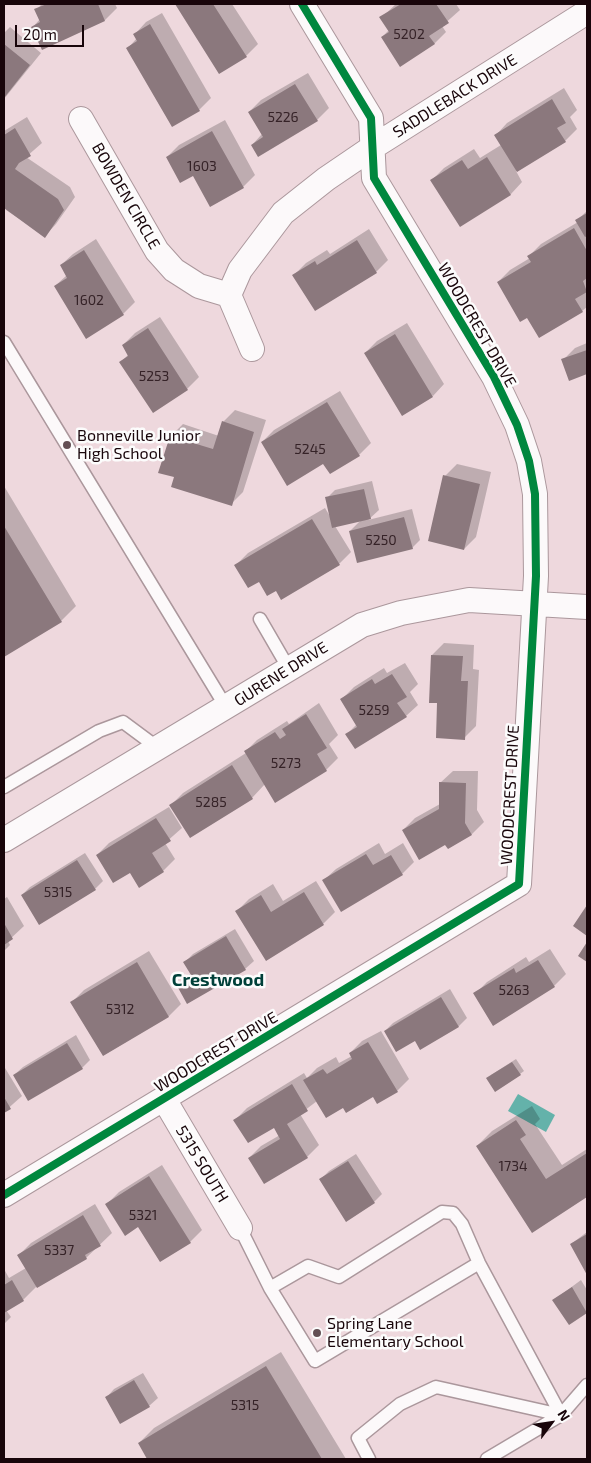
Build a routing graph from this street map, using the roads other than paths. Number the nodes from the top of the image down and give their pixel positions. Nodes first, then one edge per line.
1 (302, 4) edge
2 (585, 10) edge
3 (81, 119) dead end
4 (373, 147) junction
5 (230, 295) junction
6 (4, 342) edge
7 (252, 349) dead end
8 (535, 604) junction
9 (587, 607) edge
10 (260, 619) dead end
11 (289, 669) junction
12 (226, 707) junction
13 (158, 748) junction
14 (4, 787) edge
15 (4, 840) edge
16 (164, 1099) junction
17 (4, 1195) edge
18 (240, 1228) joint
19 (479, 1263) junction
20 (270, 1288) junction
21 (587, 1385) edge
22 (561, 1415) junction
23 (506, 1454) edge
24 (369, 1459) edge
25 (487, 1459) edge

1 - 4 street, WOODCREST DRIVE
2 - 4 street, SADDLEBACK DRIVE
3 - 5 street, BOWDEN CIRCLE
4 - 5 street, SADDLEBACK DRIVE
4 - 8 street, WOODCREST DRIVE
5 - 7 street
6 - 12 lane
8 - 9 street, GURENE DRIVE
8 - 11 street, GURENE DRIVE
8 - 16 street, WOODCREST DRIVE
10 - 11 lane
11 - 12 street, GURENE DRIVE
12 - 13 street, GURENE DRIVE
13 - 14 lane
13 - 15 street, GURENE DRIVE
16 - 17 street, WOODCREST DRIVE
16 - 18 street, 5315 SOUTH
18 - 20 lane
19 - 20 lane
19 - 20 lane
19 - 22 lane
21 - 22 lane
22 - 23 lane
22 - 24 lane
23 - 25 lane

